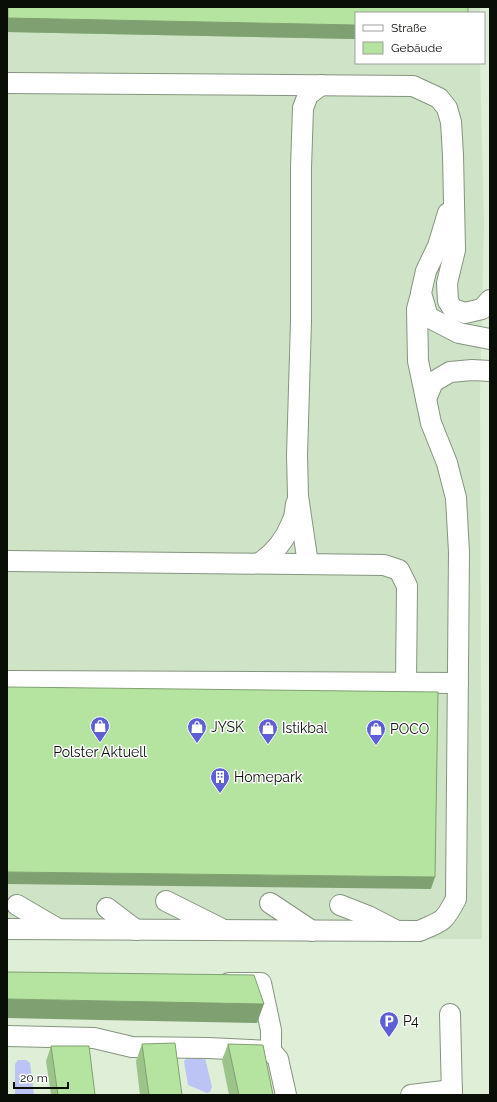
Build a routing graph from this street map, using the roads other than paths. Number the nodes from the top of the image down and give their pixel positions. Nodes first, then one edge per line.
1 (7, 83) edge
2 (321, 84) junction
3 (453, 198) junction
4 (421, 293) junction
5 (490, 300) edge
6 (490, 339) edge
7 (490, 371) edge
8 (426, 399) junction
9 (298, 496) junction
10 (7, 561) edge
11 (260, 564) junction
12 (308, 564) junction
13 (7, 681) edge
14 (406, 683) junction
15 (458, 683) junction
16 (166, 901) dead end
17 (270, 903) dead end
18 (17, 905) dead end
19 (340, 905) dead end
20 (107, 908) dead end
21 (7, 929) edge
22 (58, 929) junction
23 (136, 930) junction
24 (225, 930) junction
25 (312, 931) junction
26 (397, 931) junction
27 (214, 983) edge
28 (450, 1014) dead end
29 (7, 1036) edge
30 (271, 1052) junction
31 (452, 1092) edge
32 (286, 1095) edge
33 (411, 1095) edge

1 - 2 street
2 - 3 street
2 - 9 street
3 - 4 street
3 - 5 street
4 - 6 street
4 - 8 street
7 - 8 street
8 - 15 street
9 - 11 street
9 - 12 street
10 - 11 street
11 - 12 street
12 - 14 street
13 - 14 street
14 - 15 street
15 - 26 street
16 - 24 street
17 - 25 street
18 - 22 street
19 - 26 street
20 - 23 street
21 - 22 street
22 - 23 street
23 - 24 street
24 - 25 street
25 - 26 street
27 - 30 street
28 - 31 street
29 - 30 street
30 - 32 street
31 - 33 street

